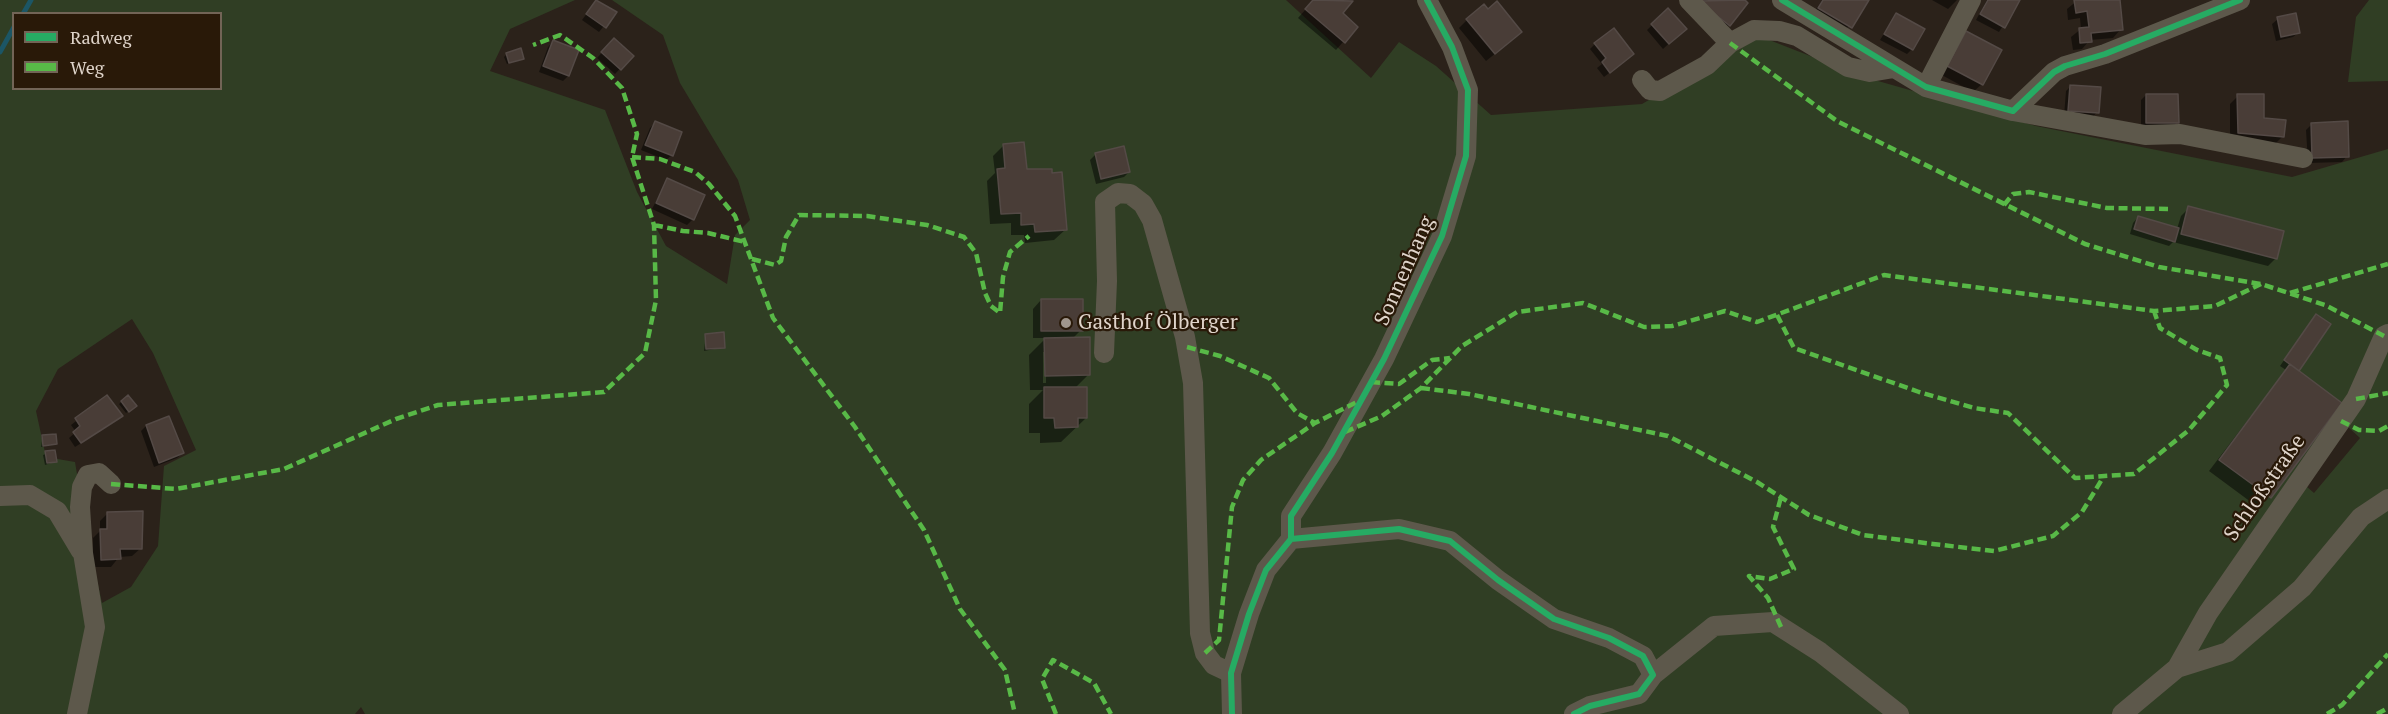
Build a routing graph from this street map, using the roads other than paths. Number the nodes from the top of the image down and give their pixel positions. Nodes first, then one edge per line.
1 (1428, 0) edge
2 (1689, 0) edge
3 (1782, 0) edge
4 (1971, 0) edge
5 (2240, 0) edge
6 (1730, 43) junction
7 (1894, 68) junction
8 (1642, 80) dead end
9 (1926, 87) junction
10 (2013, 111) junction
11 (2303, 158) dead end
12 (2388, 334) edge
13 (1104, 353) dead end
14 (111, 483) dead end
15 (0, 496) edge
16 (2388, 499) edge
17 (1291, 539) junction
18 (83, 553) junction
19 (2176, 668) junction
20 (1232, 673) junction
21 (1653, 675) junction
22 (77, 714) edge
23 (1232, 714) edge
24 (1574, 714) edge
25 (1899, 714) edge
26 (2122, 714) edge

1 - 17 street, Sonnenhang
2 - 6 street
3 - 7 street
4 - 9 street
5 - 10 street
6 - 7 street
6 - 8 street
7 - 9 street
9 - 10 street
10 - 11 street
12 - 19 street, Schloßstraße
13 - 20 street
14 - 18 street
15 - 18 street
16 - 19 street
17 - 20 street
17 - 21 street
18 - 22 street
19 - 26 street
20 - 23 street
21 - 24 street
21 - 25 street

